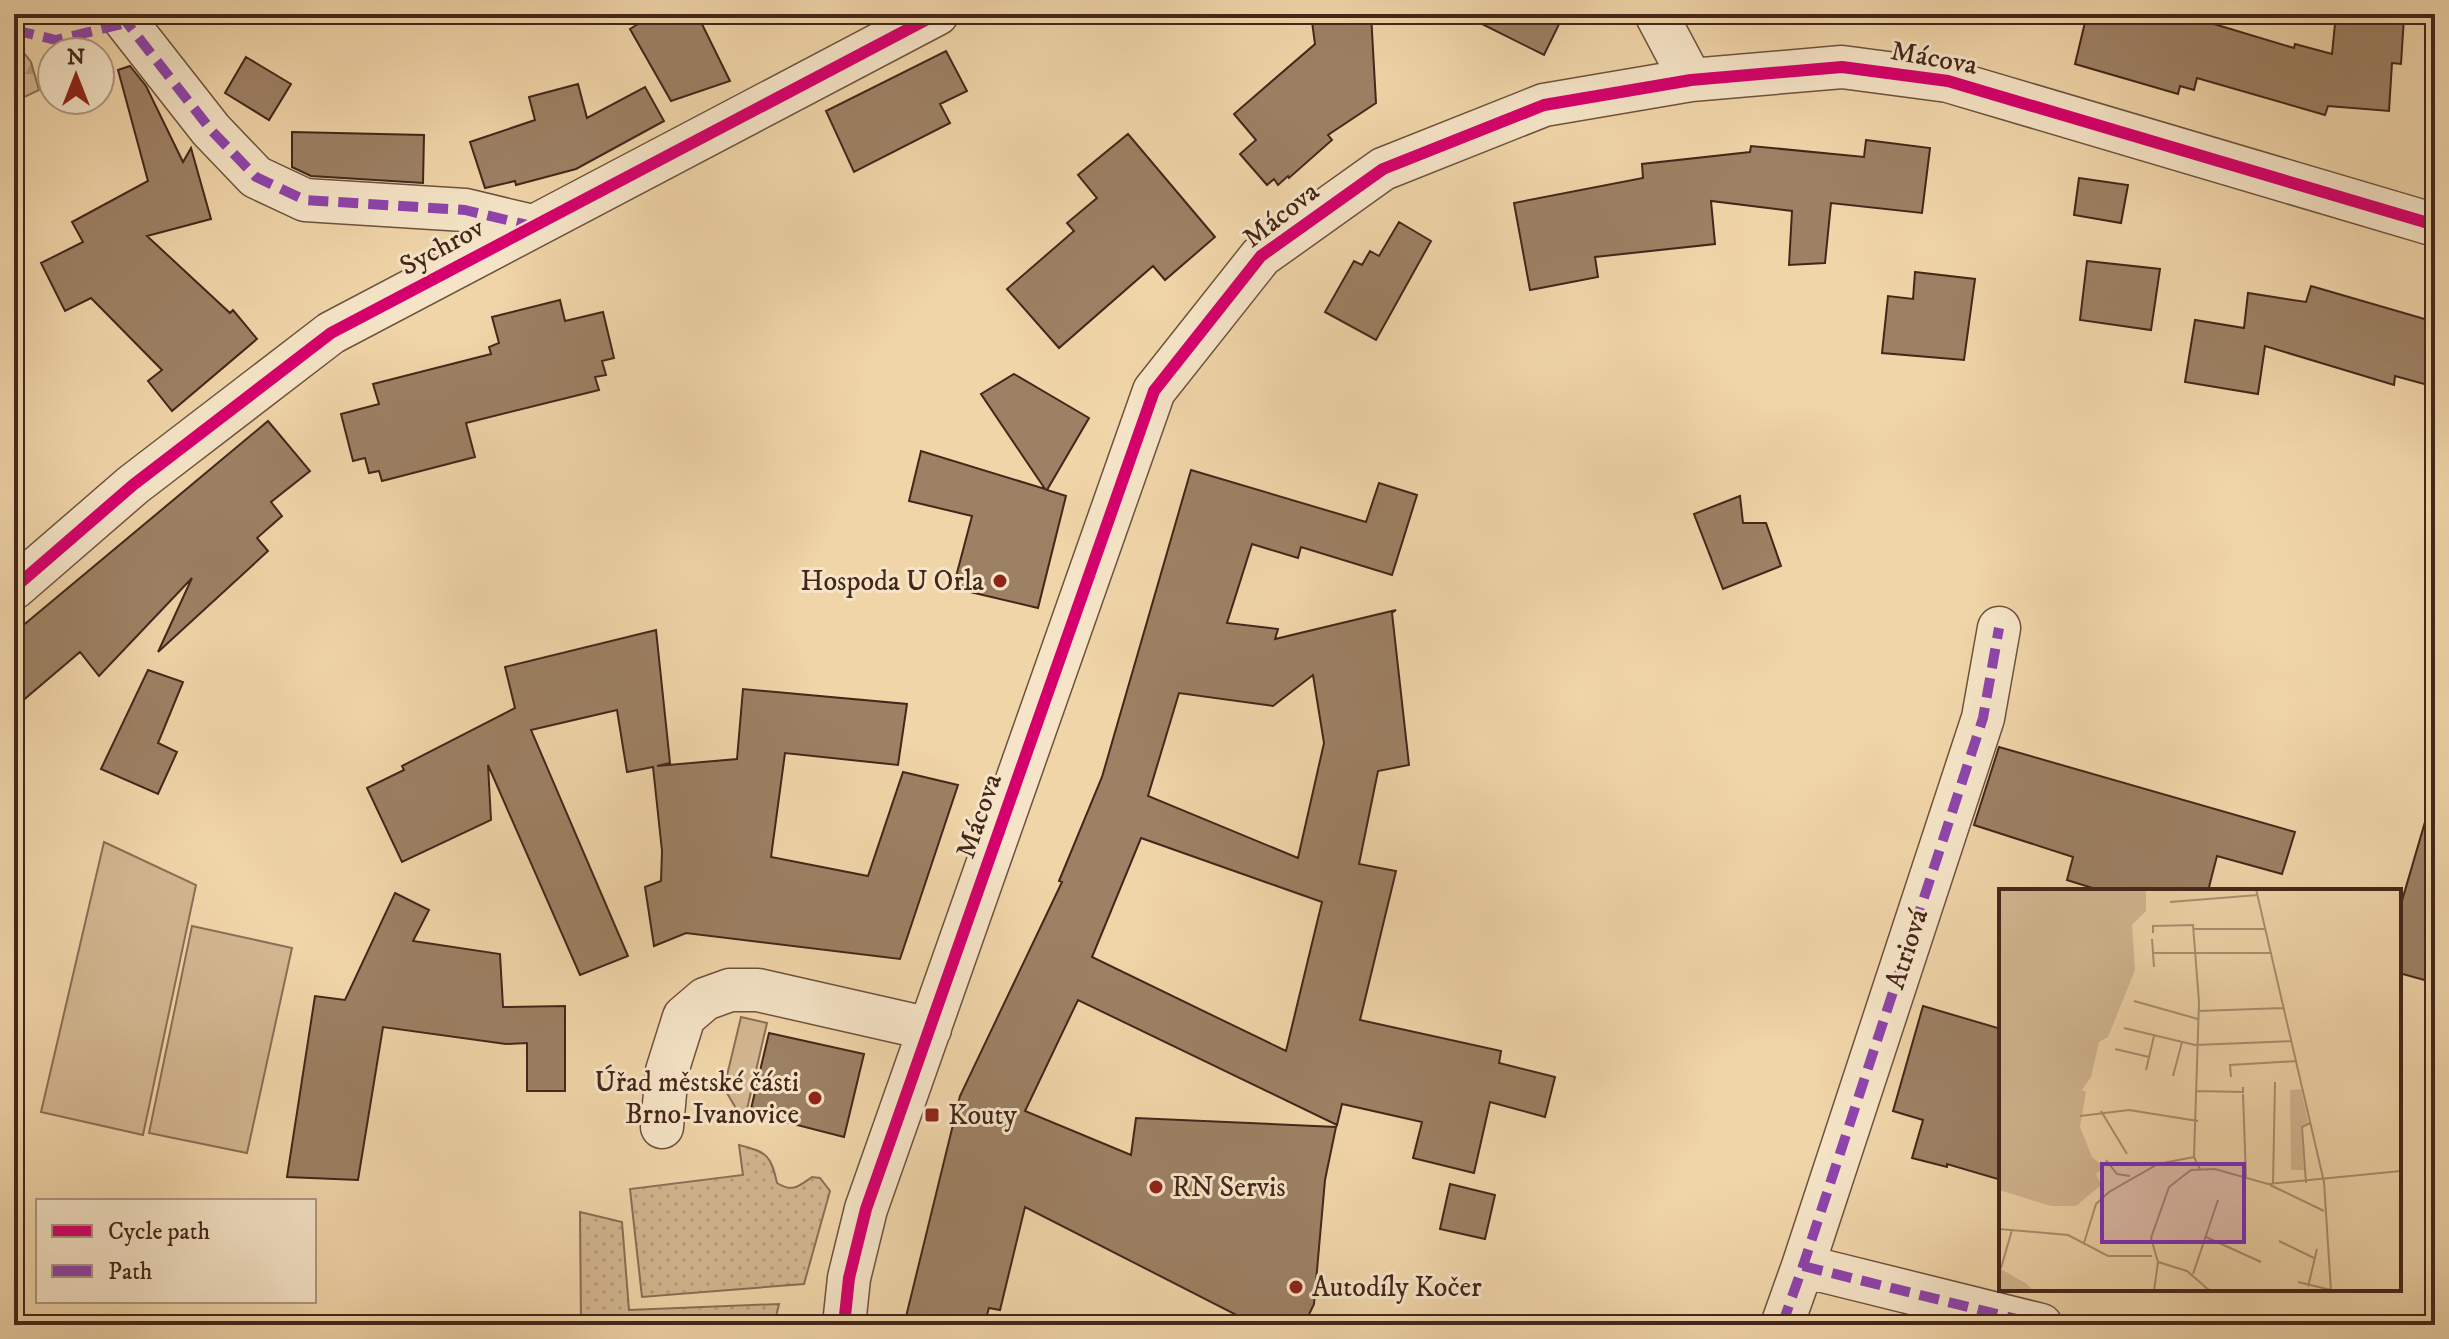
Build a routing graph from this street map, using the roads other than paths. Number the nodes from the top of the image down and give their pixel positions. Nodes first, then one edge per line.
1 (120, 14) edge
2 (937, 14) edge
3 (1656, 14) edge
4 (1691, 80) junction
5 (2435, 225) edge
6 (532, 226) junction
7 (14, 588) edge
8 (1999, 628) dead end
9 (930, 1029) junction
10 (662, 1127) dead end
11 (1803, 1266) junction
12 (844, 1325) edge
13 (1782, 1325) edge
14 (2041, 1325) edge

1 - 6 street, Sychrov
2 - 6 street, Sychrov
3 - 4 street
4 - 5 street, Mácova
4 - 9 street, Mácova
6 - 7 street, Sychrov
8 - 11 street, Atriová
9 - 10 street
9 - 12 street, Mácova
11 - 13 street, Atriová
11 - 14 street

